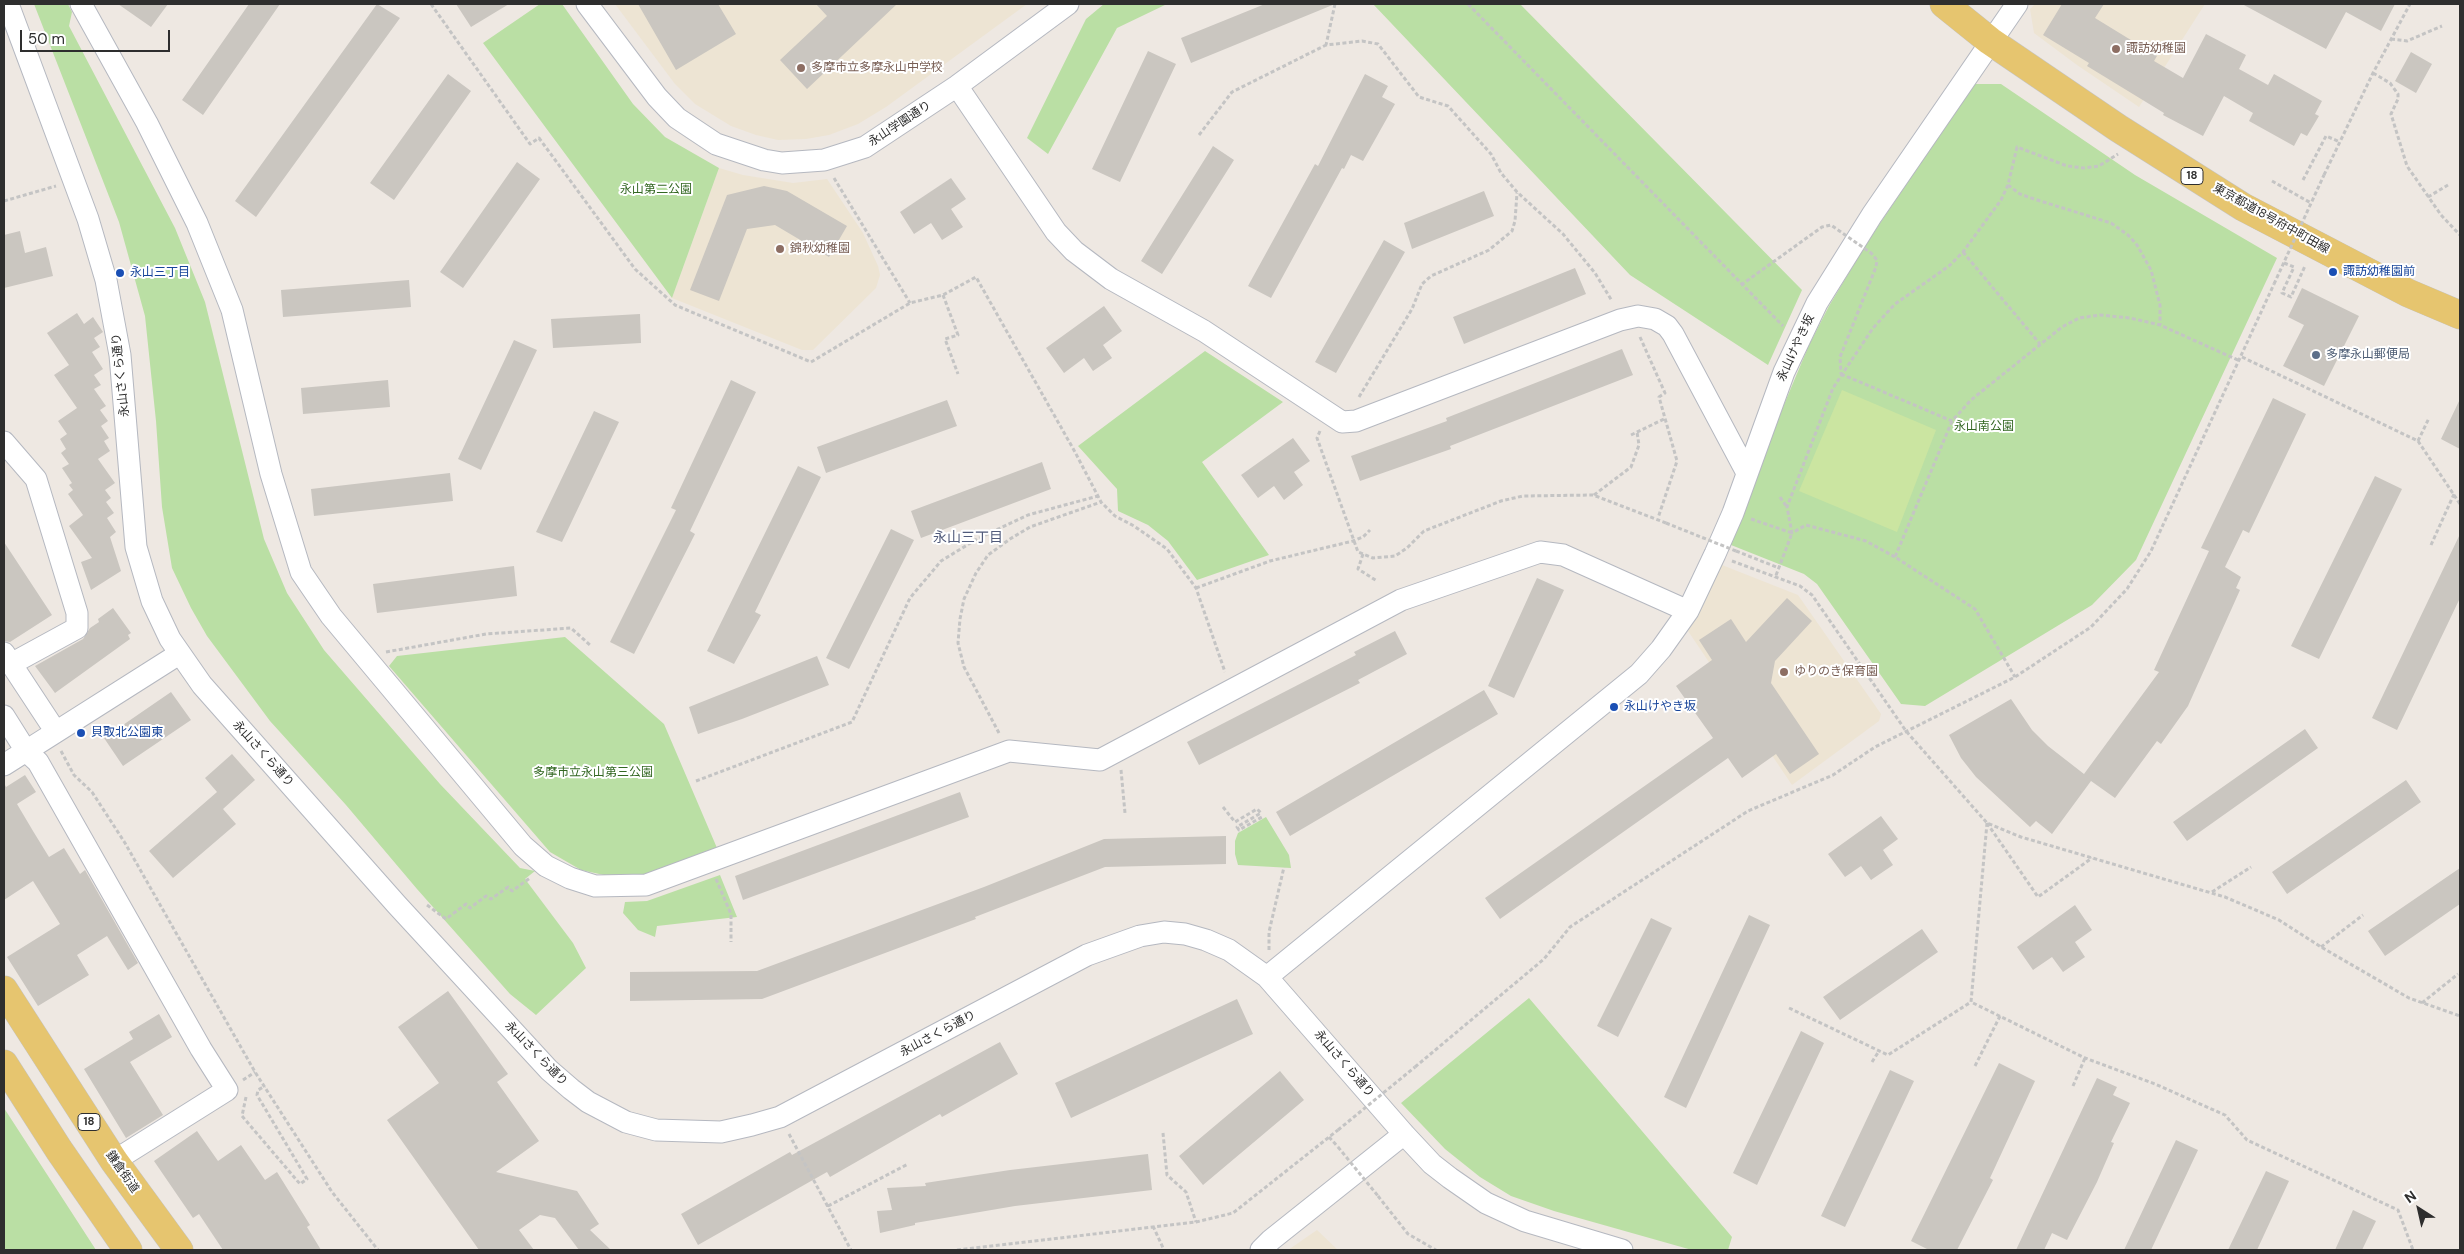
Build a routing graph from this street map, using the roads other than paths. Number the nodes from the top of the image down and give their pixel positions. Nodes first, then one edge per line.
1 (8, 4) edge
2 (81, 4) edge
3 (587, 4) edge
4 (1068, 4) edge
5 (1944, 4) edge
6 (2017, 4) edge
7 (1990, 40) junction
8 (957, 86) junction
9 (2460, 315) edge
10 (4, 442) edge
11 (1746, 472) junction
12 (1688, 611) junction
13 (179, 654) junction
14 (7, 658) edge
15 (4, 716) edge
16 (58, 740) junction
17 (26, 751) junction
18 (4, 765) edge
19 (1267, 977) junction
20 (4, 990) edge
21 (4, 1064) edge
22 (1404, 1134) junction
23 (114, 1161) junction
24 (1271, 1247) edge
25 (128, 1250) edge
26 (178, 1250) edge
27 (1622, 1250) edge

1 - 13 street, 永山さくら通り
2 - 12 street
3 - 8 street, 永山学園通り
4 - 8 street, 永山学園通り
5 - 7 main road, 東京都道18号府中町田線 / 18
6 - 7 street, 永山けやき坂
7 - 9 main road, 東京都道18号府中町田線 / 18
7 - 11 street, 永山けやき坂
8 - 11 street
10 - 14 street
11 - 12 street, 永山けやき坂
12 - 19 street, 永山けやき坂
13 - 16 street
13 - 19 street, 永山さくら通り
14 - 16 street
15 - 17 street
16 - 17 street
17 - 18 street
17 - 23 street
19 - 22 street, 永山さくら通り
20 - 23 main road, 鎌倉街道 / 18
21 - 25 main road
22 - 24 street
22 - 27 street, 永山さくら通り
23 - 26 main road, 鎌倉街道 / 18

